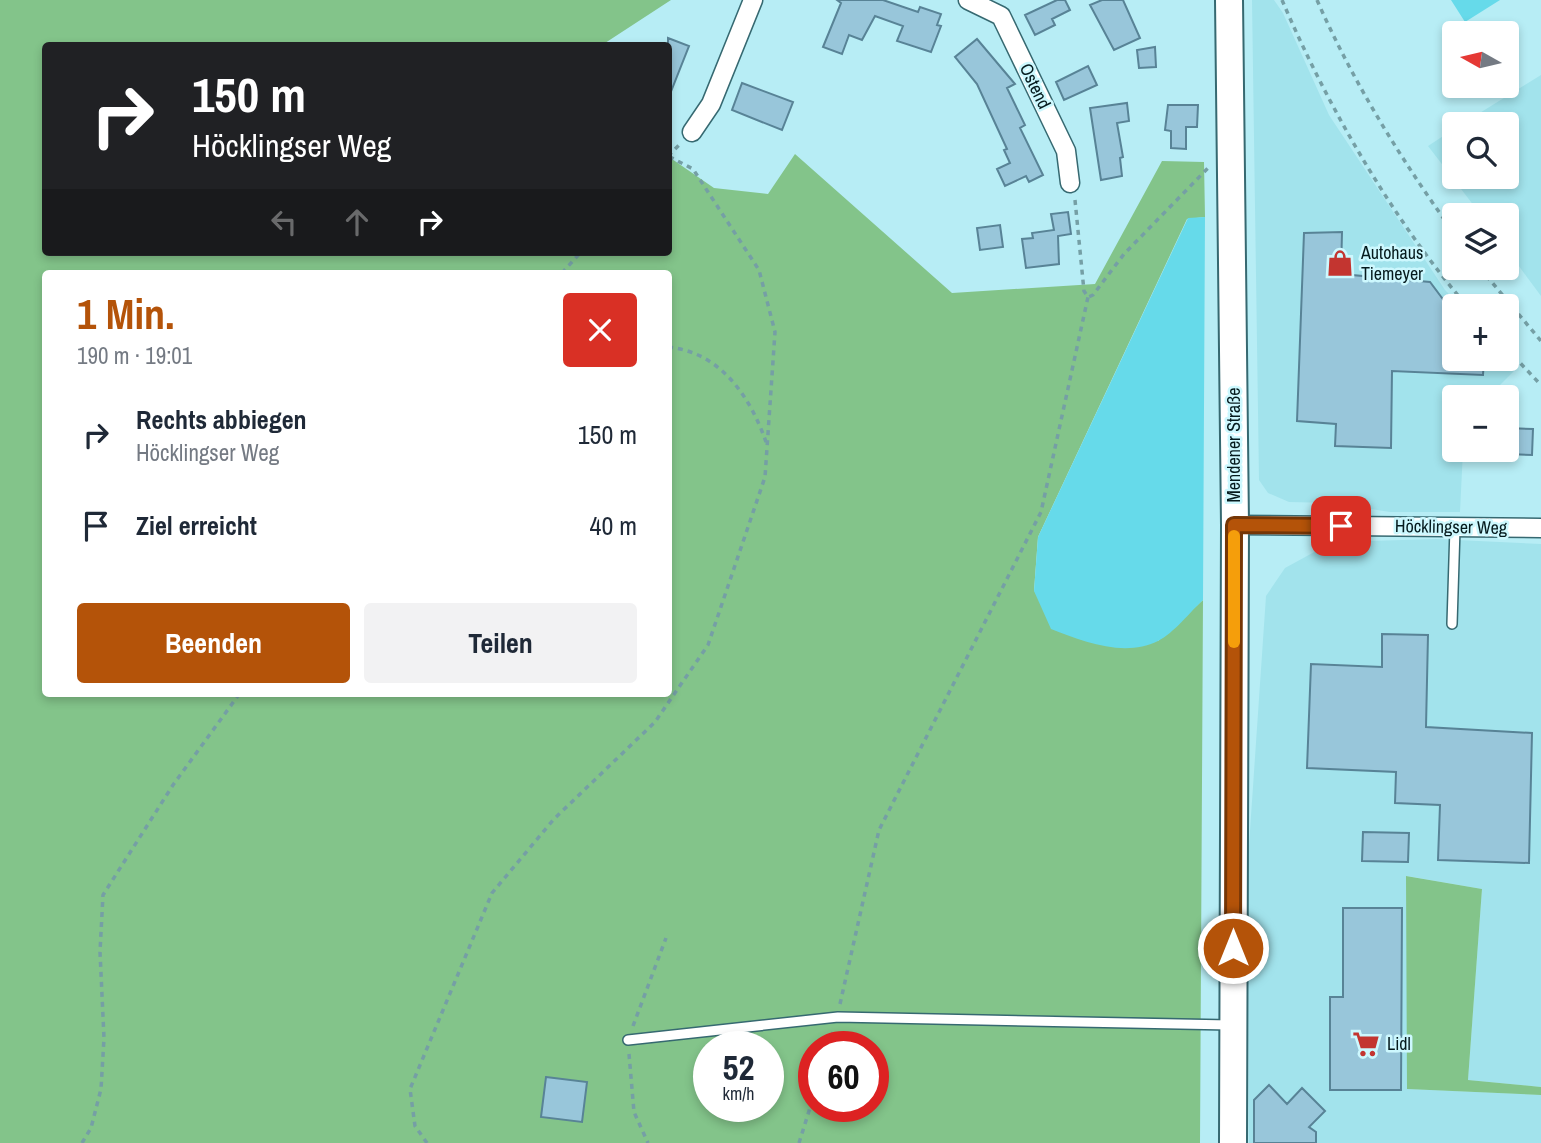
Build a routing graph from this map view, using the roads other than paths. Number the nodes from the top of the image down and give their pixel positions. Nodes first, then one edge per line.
1 (753, 0) edge
2 (1230, 0) edge
3 (975, 1) edge
4 (692, 132) dead end
5 (1070, 183) road end
6 (1234, 525) junction
7 (1455, 528) junction
8 (1541, 528) edge
9 (1452, 624) dead end
10 (1233, 1025) junction
11 (628, 1040) dead end
12 (1233, 1143) edge

1 - 4 street
2 - 6 main road, Mendener Straße
3 - 5 street, Ostend
6 - 7 street, Höcklingser Weg
6 - 10 main road, Mendener Straße
7 - 8 street, Höcklingser Weg
7 - 9 lane
10 - 11 lane
10 - 12 main road, Mendener Straße

